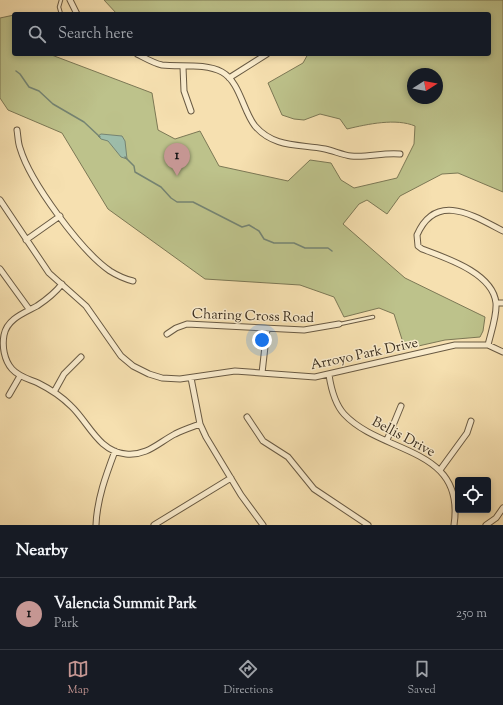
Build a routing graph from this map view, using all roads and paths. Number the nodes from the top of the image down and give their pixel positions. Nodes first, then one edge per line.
1 (61, 0) edge
2 (70, 0) edge
3 (60, 12) edge
4 (76, 12) edge
5 (142, 56) edge
6 (265, 56) edge
7 (183, 66) junction
8 (229, 78) junction
9 (191, 111) dead end
10 (18, 130) dead end
11 (400, 154) dead end
12 (0, 200) edge
13 (60, 216) junction
14 (503, 231) edge
15 (26, 240) junction
16 (0, 269) edge
17 (133, 280) dead end
18 (62, 284) junction
19 (496, 303) junction
20 (503, 303) edge
21 (29, 310) junction
22 (373, 317) dead end
23 (339, 324) joint
24 (267, 329) junction
25 (167, 334) dead end
26 (488, 345) junction
27 (503, 352) edge
28 (81, 358) dead end
29 (262, 373) junction
30 (329, 375) junction
31 (20, 376) junction
32 (191, 378) junction
33 (54, 392) junction
34 (9, 395) dead end
35 (401, 406) dead end
36 (247, 417) dead end
37 (471, 421) dead end
38 (200, 424) junction
39 (387, 440) junction
40 (115, 451) junction
41 (440, 470) junction
42 (231, 478) junction
43 (503, 508) edge
44 (96, 525) edge
45 (154, 525) edge
46 (263, 525) edge
47 (367, 525) edge
48 (454, 525) edge
49 (486, 525) edge

1 - 3 lane
2 - 4 street
5 - 7 street
6 - 8 street
7 - 8 street
7 - 9 street
8 - 11 street
10 - 13 street
12 - 15 street, Arroyo Park Drive
13 - 15 street
13 - 17 street
14 - 19 street
15 - 18 street, Arroyo Park Drive
16 - 21 street
18 - 21 street
18 - 32 street, Arroyo Park Drive
19 - 20 street
19 - 26 street
21 - 31 street
22 - 23 lane
23 - 24 street, Charing Cross Road
24 - 25 street, Charing Cross Road
24 - 29 street
26 - 27 street, Arroyo Park Drive
26 - 30 street, Arroyo Park Drive
28 - 33 street
29 - 30 street, Arroyo Park Drive
29 - 32 street, Arroyo Park Drive
30 - 39 street, Bellis Drive
31 - 33 street
31 - 34 street
32 - 38 street
33 - 40 street
35 - 39 street
36 - 47 street
37 - 41 street
38 - 40 street
38 - 42 street
39 - 41 street, Bellis Drive
40 - 44 street
41 - 48 street, Bellis Drive
42 - 45 street
42 - 46 street
43 - 49 street

